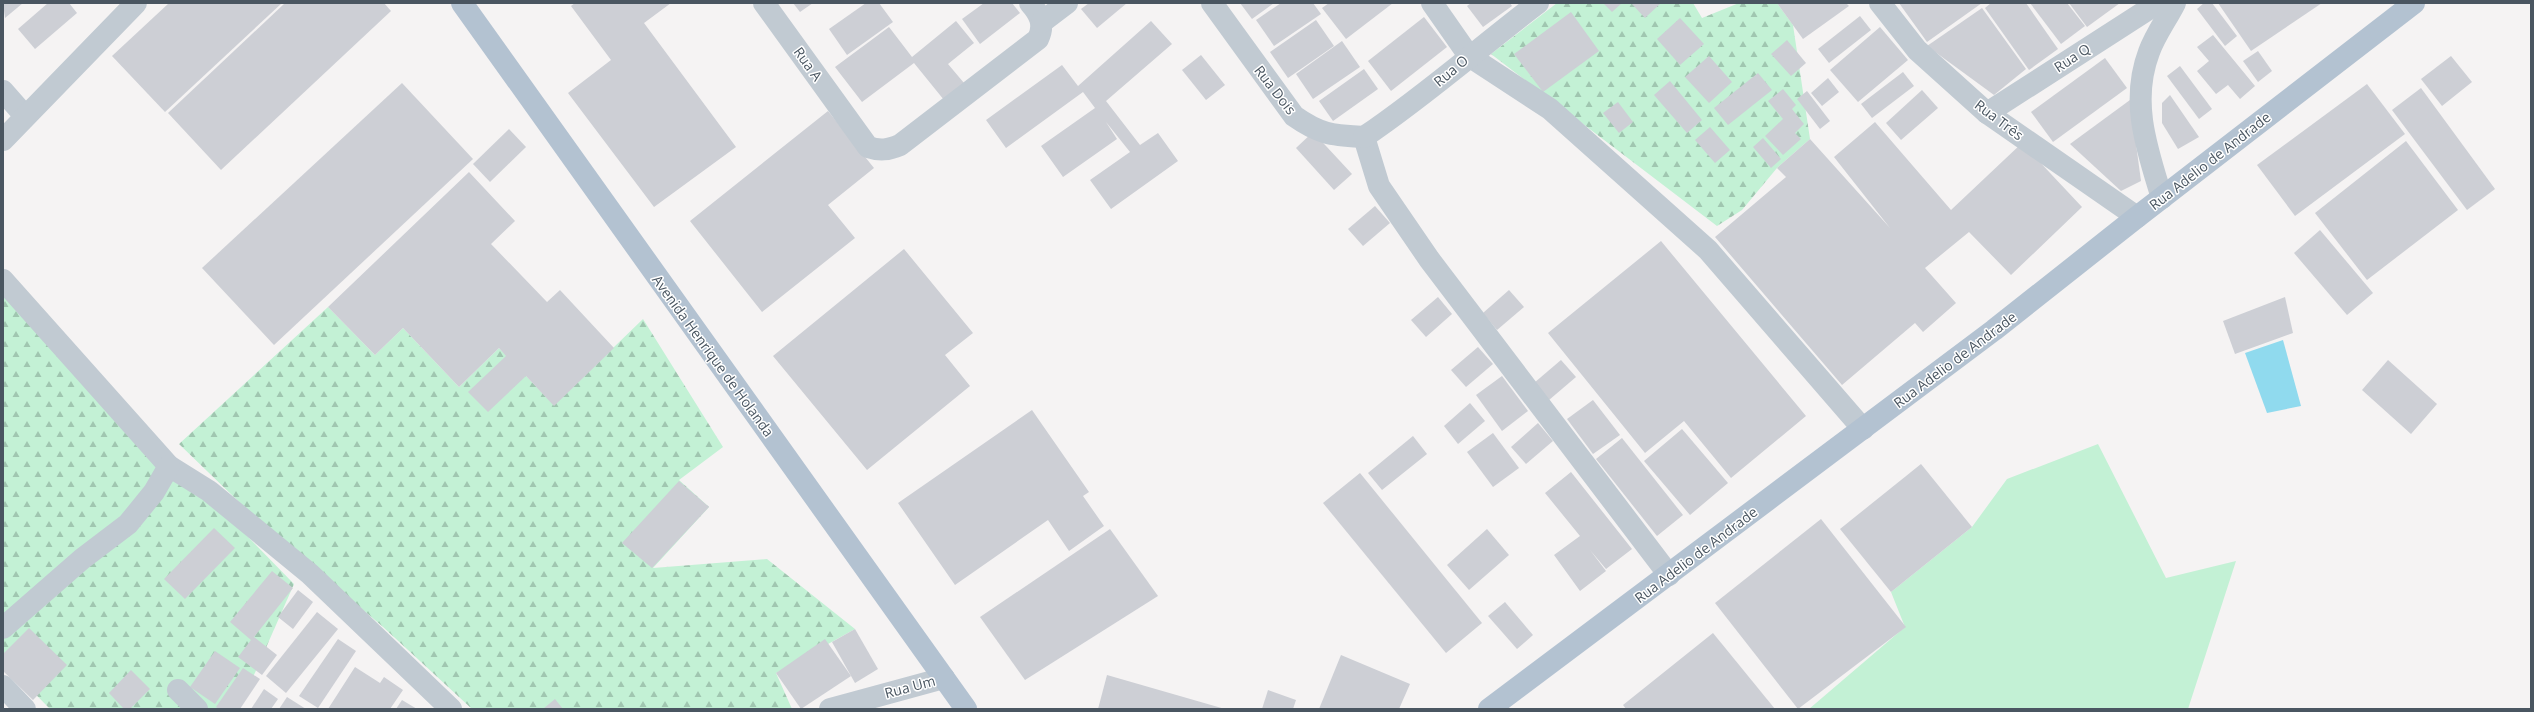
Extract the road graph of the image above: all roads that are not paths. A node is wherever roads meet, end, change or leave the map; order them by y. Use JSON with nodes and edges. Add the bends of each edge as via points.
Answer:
{"nodes":[{"id":1,"x":136,"y":3,"type":"edge"},
{"id":2,"x":462,"y":3,"type":"edge"},
{"id":3,"x":764,"y":3,"type":"edge"},
{"id":4,"x":1067,"y":3,"type":"edge"},
{"id":5,"x":1212,"y":3,"type":"edge"},
{"id":6,"x":1432,"y":3,"type":"edge"},
{"id":7,"x":1538,"y":3,"type":"edge"},
{"id":8,"x":1880,"y":3,"type":"edge"},
{"id":9,"x":2158,"y":3,"type":"edge"},
{"id":10,"x":2175,"y":3,"type":"edge"},
{"id":11,"x":2414,"y":3,"type":"edge"},
{"id":12,"x":1035,"y":10,"type":"edge"},
{"id":13,"x":1469,"y":56,"type":"junction"},
{"id":14,"x":3,"y":91,"type":"edge"},
{"id":15,"x":1987,"y":113,"type":"junction"},
{"id":16,"x":25,"y":116,"type":"junction"},
{"id":17,"x":1364,"y":137,"type":"junction"},
{"id":18,"x":3,"y":140,"type":"edge"},
{"id":19,"x":2162,"y":198,"type":"junction"},
{"id":20,"x":2136,"y":217,"type":"junction"},
{"id":21,"x":3,"y":280,"type":"edge"},
{"id":22,"x":1864,"y":429,"type":"junction"},
{"id":23,"x":169,"y":466,"type":"junction"},
{"id":24,"x":1669,"y":575,"type":"junction"},
{"id":25,"x":3,"y":628,"type":"edge"},
{"id":26,"x":944,"y":678,"type":"junction"},
{"id":27,"x":3,"y":686,"type":"edge"},
{"id":28,"x":178,"y":690,"type":"dead end"},
{"id":29,"x":25,"y":709,"type":"edge"},
{"id":30,"x":197,"y":709,"type":"edge"},
{"id":31,"x":451,"y":709,"type":"edge"},
{"id":32,"x":830,"y":709,"type":"edge"},
{"id":33,"x":966,"y":709,"type":"edge"},
{"id":34,"x":1489,"y":709,"type":"edge"}],
"edges":[{"from":1,"to":16,"type":"street"},
{"from":2,"to":26,"type":"main road","name":"Avenida Henrique de Holanda"},
{"from":3,"to":12,"type":"street","name":"Rua A","via":[[868,146],[887,150],[900,144],[1038,39],[1042,31]]},
{"from":4,"to":12,"type":"street"},
{"from":5,"to":17,"type":"street","name":"Rua Dois","via":[[1294,116],[1309,127],[1328,135]]},
{"from":6,"to":13,"type":"street"},
{"from":7,"to":13,"type":"street","name":"Rua O"},
{"from":8,"to":15,"type":"street","name":"Rua Três","via":[[1917,50]]},
{"from":9,"to":15,"type":"street","name":"Rua Q"},
{"from":10,"to":19,"type":"street","via":[[2149,51],[2141,86],[2142,131]]},
{"from":11,"to":19,"type":"main road","name":"Rua Adelio de Andrade"},
{"from":13,"to":17,"type":"street","name":"Rua O","via":[[1405,110]]},
{"from":13,"to":22,"type":"street","via":[[1550,109],[1708,250]]},
{"from":14,"to":16,"type":"street"},
{"from":15,"to":20,"type":"street","name":"Rua Três"},
{"from":16,"to":18,"type":"street"},
{"from":17,"to":24,"type":"street","via":[[1379,186],[1429,258]]},
{"from":19,"to":20,"type":"main road","name":"Rua Adelio de Andrade"},
{"from":20,"to":22,"type":"main road","name":"Rua Adelio de Andrade"},
{"from":21,"to":23,"type":"street"},
{"from":22,"to":24,"type":"main road","name":"Rua Adelio de Andrade"},
{"from":23,"to":25,"type":"street","via":[[154,492],[128,524],[82,559]]},
{"from":23,"to":31,"type":"street","via":[[209,491],[310,574]]},
{"from":24,"to":34,"type":"main road","name":"Rua Adelio de Andrade"},
{"from":26,"to":32,"type":"street","name":"Rua Um"},
{"from":26,"to":33,"type":"main road","name":"Avenida Henrique de Holanda"},
{"from":27,"to":29,"type":"street"},
{"from":28,"to":30,"type":"street"}]}
